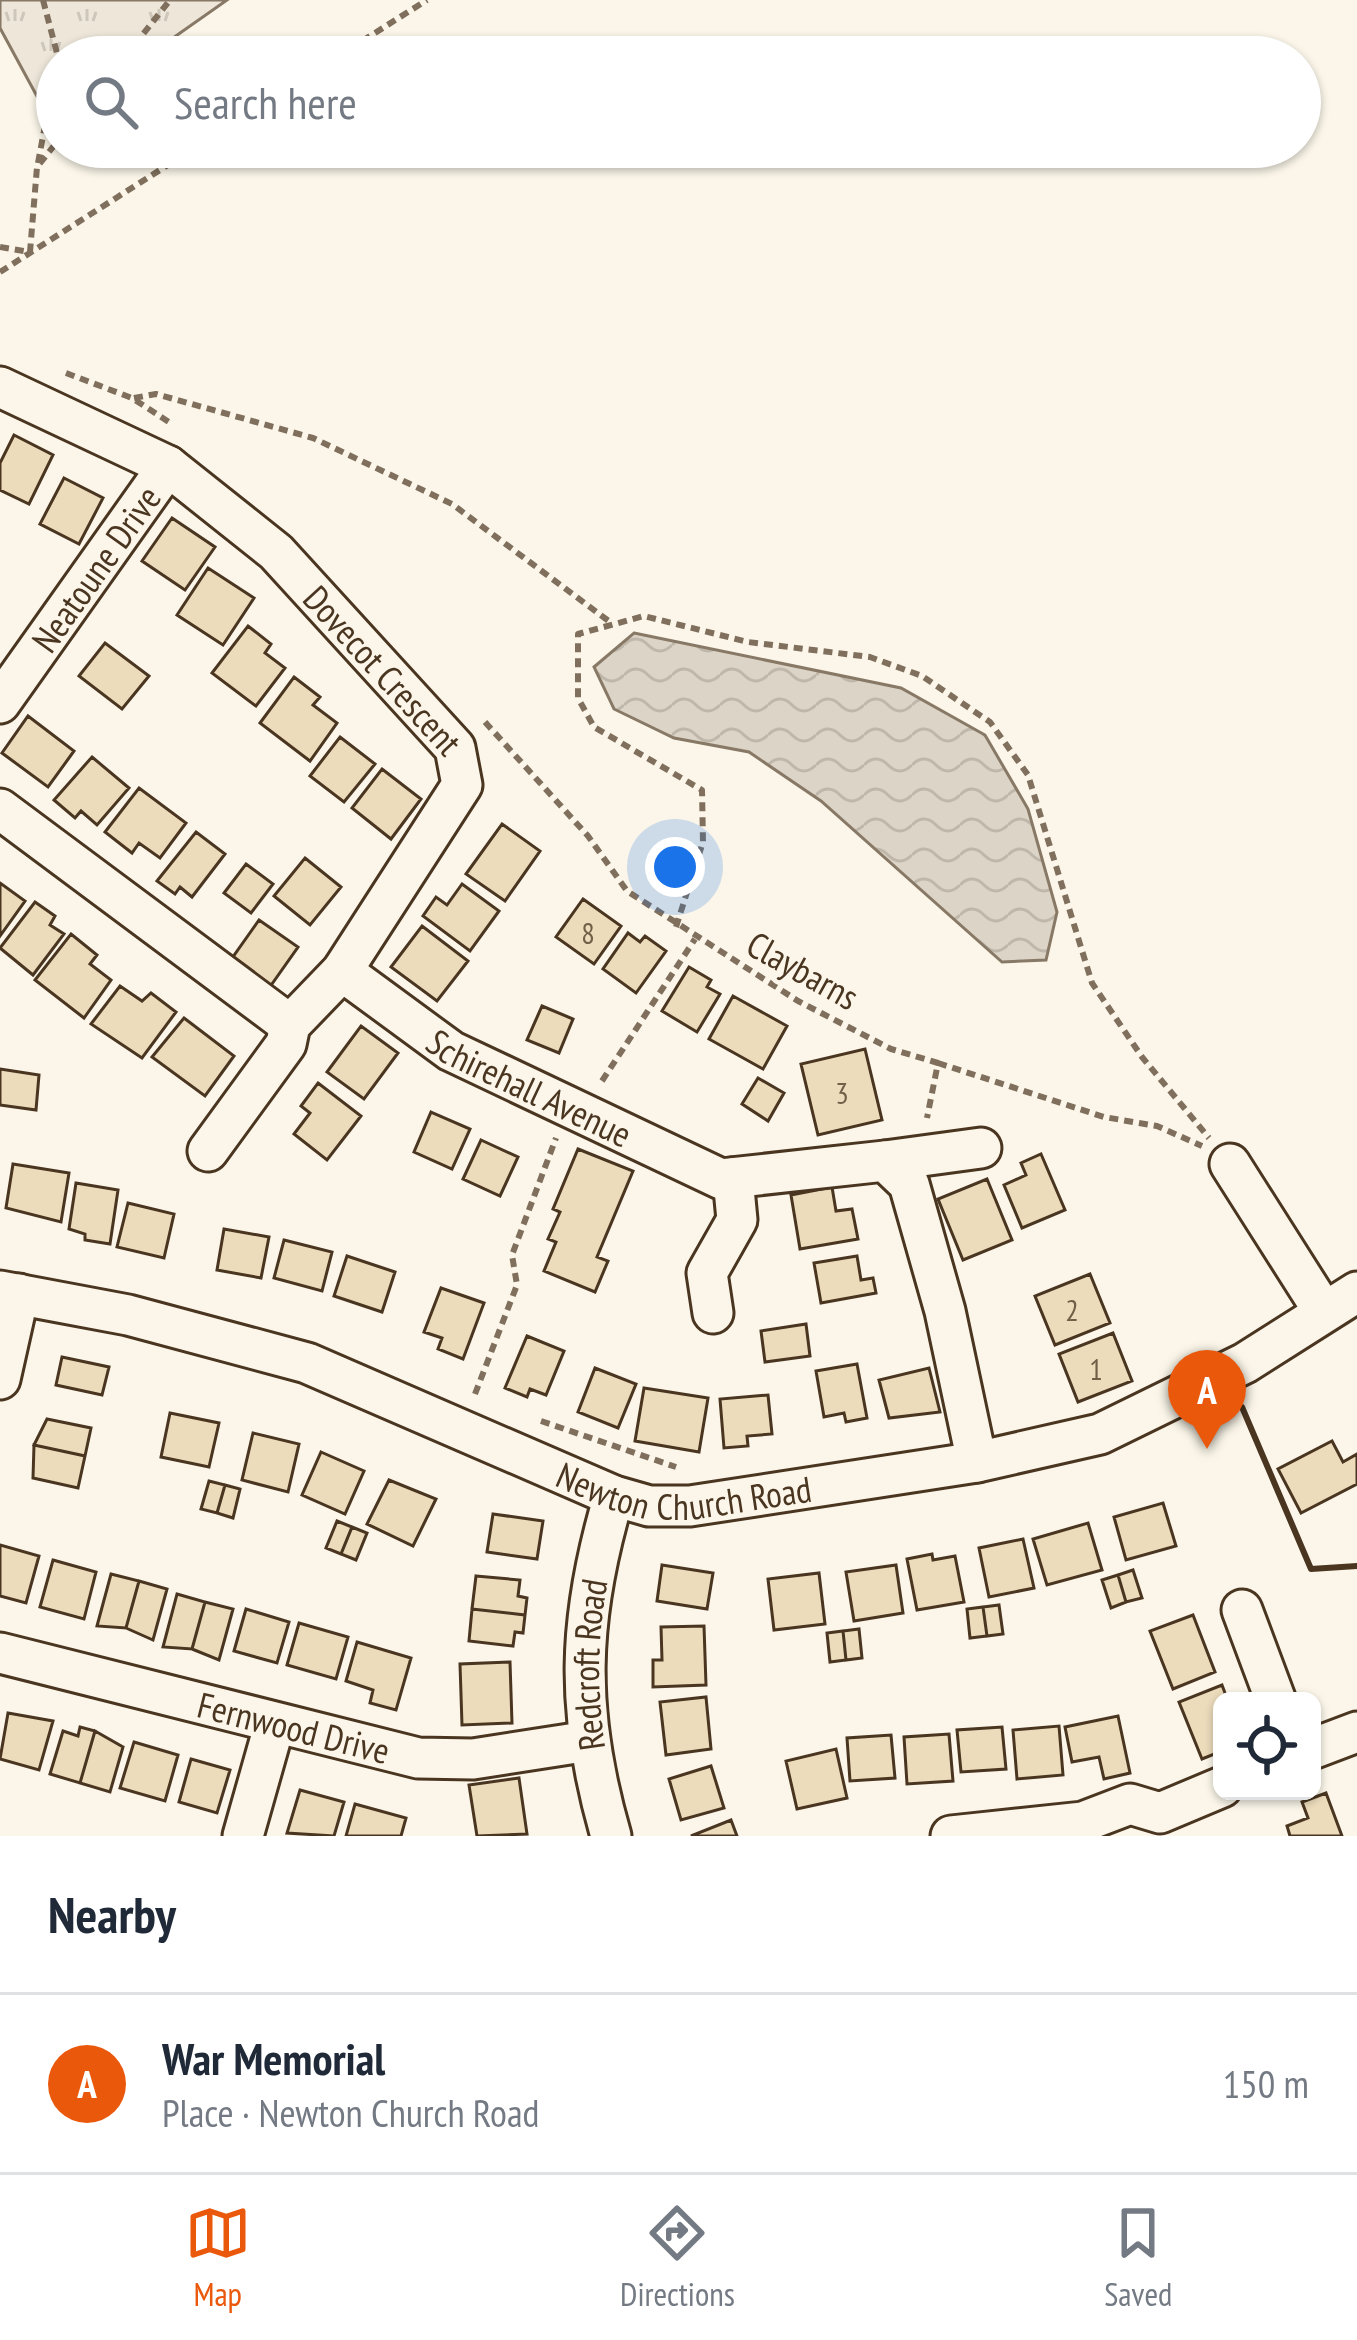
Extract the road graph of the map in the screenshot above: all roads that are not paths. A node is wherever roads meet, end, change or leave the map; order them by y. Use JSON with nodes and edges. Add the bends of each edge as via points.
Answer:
{"nodes":[{"id":1,"x":0,"y":387,"type":"edge"},
{"id":2,"x":168,"y":466,"type":"junction"},
{"id":3,"x":0,"y":703,"type":"edge"},
{"id":4,"x":0,"y":809,"type":"edge"},
{"id":5,"x":342,"y":971,"type":"junction"},
{"id":6,"x":290,"y":1025,"type":"junction"},
{"id":7,"x":981,"y":1148,"type":"dead end"},
{"id":8,"x":208,"y":1151,"type":"dead end"},
{"id":9,"x":902,"y":1159,"type":"junction"},
{"id":10,"x":1230,"y":1164,"type":"road end"},
{"id":11,"x":734,"y":1178,"type":"junction"},
{"id":12,"x":10,"y":1292,"type":"edge"},
{"id":13,"x":1340,"y":1302,"type":"edge"},
{"id":14,"x":713,"y":1313,"type":"dead end"},
{"id":15,"x":0,"y":1379,"type":"edge"},
{"id":16,"x":977,"y":1462,"type":"junction"},
{"id":17,"x":614,"y":1496,"type":"junction"},
{"id":18,"x":1242,"y":1610,"type":"dead end"},
{"id":19,"x":0,"y":1653,"type":"edge"},
{"id":20,"x":1273,"y":1692,"type":"edge"},
{"id":21,"x":275,"y":1723,"type":"junction"},
{"id":22,"x":1357,"y":1732,"type":"edge"},
{"id":23,"x":589,"y":1741,"type":"junction"},
{"id":24,"x":1321,"y":1746,"type":"edge"},
{"id":25,"x":1213,"y":1791,"type":"edge"},
{"id":26,"x":243,"y":1836,"type":"edge"},
{"id":27,"x":611,"y":1836,"type":"edge"},
{"id":28,"x":951,"y":1836,"type":"edge"}],
"edges":[{"from":1,"to":2,"type":"street","name":"Neatoune Drive"},
{"from":2,"to":3,"type":"street","name":"Neatoune Drive"},
{"from":2,"to":5,"type":"street","name":"Dovecot Crescent","via":[[276,552],[455,748],[461,785]]},
{"from":4,"to":6,"type":"street"},
{"from":5,"to":6,"type":"street","name":"Dovecot Crescent"},
{"from":5,"to":11,"type":"street","name":"Schirehall Avenue","via":[[451,1052],[721,1179]]},
{"from":6,"to":8,"type":"street","name":"Dovecot Crescent","via":[[286,1045]]},
{"from":7,"to":9,"type":"street","name":"Schirehall Avenue"},
{"from":9,"to":11,"type":"street","name":"Schirehall Avenue"},
{"from":9,"to":16,"type":"street"},
{"from":10,"to":13,"type":"street"},
{"from":11,"to":14,"type":"street","via":[[737,1220],[706,1273]]},
{"from":12,"to":15,"type":"street"},
{"from":12,"to":17,"type":"street","name":"Newton Church Road","via":[[307,1363]]},
{"from":13,"to":16,"type":"street","name":"Newton Church Road","via":[[1174,1402],[1100,1434]]},
{"from":16,"to":17,"type":"street","name":"Newton Church Road","via":[[690,1506]]},
{"from":17,"to":23,"type":"street","name":"Redcroft Road","via":[[585,1618]]},
{"from":18,"to":20,"type":"street"},
{"from":19,"to":21,"type":"street","name":"Fernwood Drive"},
{"from":21,"to":23,"type":"street","name":"Fernwood Drive","via":[[447,1760]]},
{"from":21,"to":26,"type":"street"},
{"from":22,"to":24,"type":"street"},
{"from":23,"to":27,"type":"street","name":"Redcroft Road"},
{"from":25,"to":28,"type":"street","via":[[1160,1814],[1130,1804],[1066,1825]]}]}
